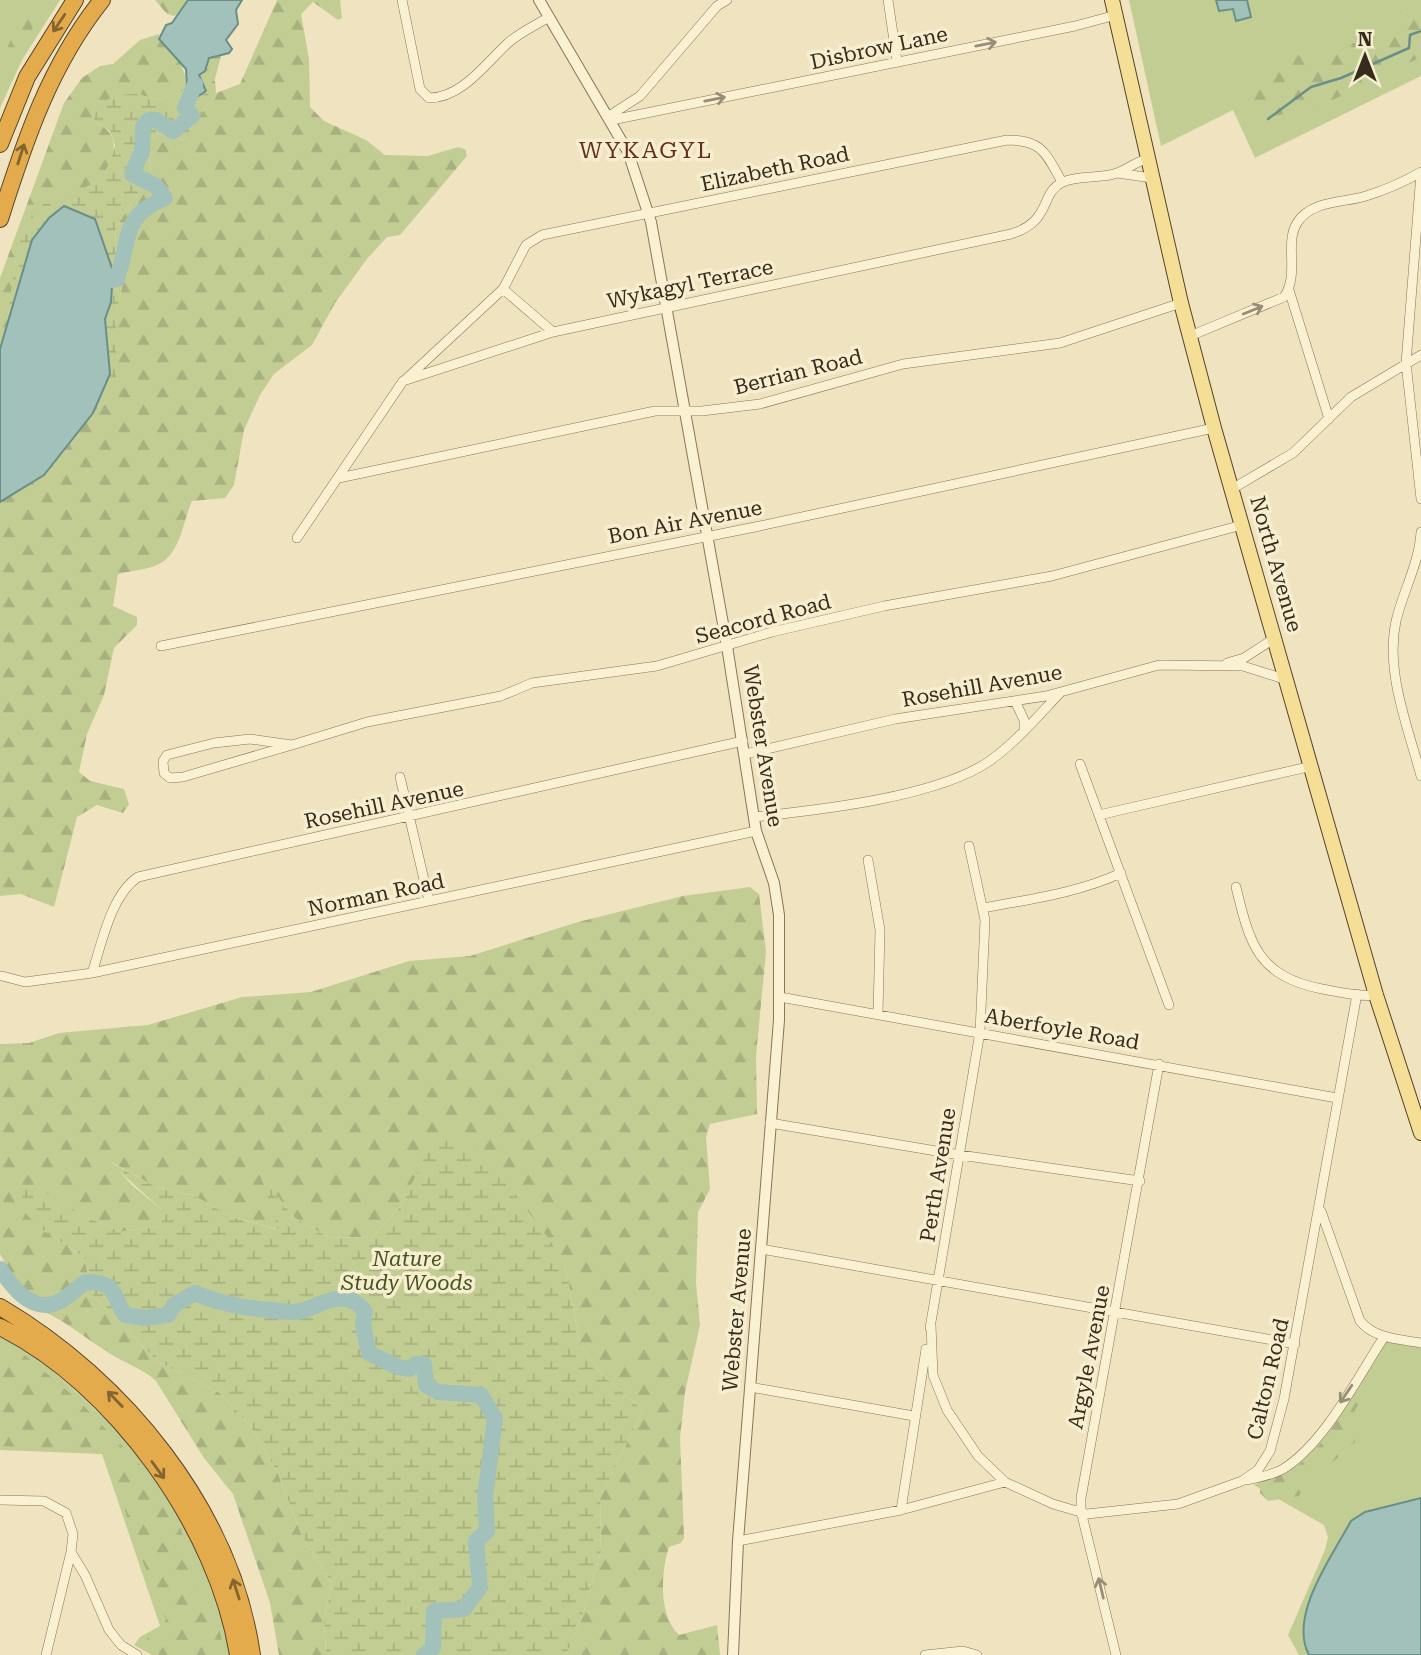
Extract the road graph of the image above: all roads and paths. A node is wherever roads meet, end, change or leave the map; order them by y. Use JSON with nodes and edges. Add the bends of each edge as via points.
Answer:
{"nodes":[{"id":1,"x":75,"y":0,"type":"edge"},
{"id":2,"x":102,"y":0,"type":"edge"},
{"id":3,"x":402,"y":0,"type":"edge"},
{"id":4,"x":539,"y":0,"type":"edge"},
{"id":5,"x":727,"y":0,"type":"edge"},
{"id":6,"x":888,"y":0,"type":"edge"},
{"id":7,"x":1114,"y":7,"type":"edge"},
{"id":8,"x":549,"y":17,"type":"junction"},
{"id":9,"x":897,"y":61,"type":"junction"},
{"id":10,"x":640,"y":96,"type":"junction"},
{"id":11,"x":648,"y":111,"type":"junction"},
{"id":12,"x":610,"y":118,"type":"junction"},
{"id":13,"x":0,"y":144,"type":"edge"},
{"id":14,"x":1147,"y":159,"type":"junction"},
{"id":15,"x":1421,"y":172,"type":"edge"},
{"id":16,"x":1117,"y":173,"type":"junction"},
{"id":17,"x":1152,"y":178,"type":"junction"},
{"id":18,"x":1062,"y":182,"type":"junction"},
{"id":19,"x":648,"y":214,"type":"junction"},
{"id":20,"x":0,"y":219,"type":"edge"},
{"id":21,"x":503,"y":289,"type":"junction"},
{"id":22,"x":1289,"y":290,"type":"junction"},
{"id":23,"x":1181,"y":303,"type":"junction"},
{"id":24,"x":665,"y":308,"type":"junction"},
{"id":25,"x":552,"y":332,"type":"junction"},
{"id":26,"x":1190,"y":336,"type":"junction"},
{"id":27,"x":1421,"y":355,"type":"edge"},
{"id":28,"x":1406,"y":363,"type":"junction"},
{"id":29,"x":403,"y":382,"type":"junction"},
{"id":30,"x":683,"y":411,"type":"junction"},
{"id":31,"x":1329,"y":419,"type":"junction"},
{"id":32,"x":1214,"y":428,"type":"junction"},
{"id":33,"x":339,"y":478,"type":"junction"},
{"id":34,"x":1232,"y":489,"type":"junction"},
{"id":35,"x":1421,"y":499,"type":"edge"},
{"id":36,"x":1242,"y":525,"type":"junction"},
{"id":37,"x":1421,"y":532,"type":"edge"},
{"id":38,"x":707,"y":536,"type":"junction"},
{"id":39,"x":298,"y":538,"type":"dead end"},
{"id":40,"x":1275,"y":638,"type":"junction"},
{"id":41,"x":162,"y":646,"type":"dead end"},
{"id":42,"x":727,"y":646,"type":"junction"},
{"id":43,"x":1225,"y":664,"type":"junction"},
{"id":44,"x":1287,"y":680,"type":"junction"},
{"id":45,"x":1061,"y":691,"type":"junction"},
{"id":46,"x":1015,"y":701,"type":"junction"},
{"id":47,"x":1024,"y":730,"type":"junction"},
{"id":48,"x":743,"y":741,"type":"junction"},
{"id":49,"x":292,"y":745,"type":"junction"},
{"id":50,"x":745,"y":754,"type":"junction"},
{"id":51,"x":1080,"y":764,"type":"dead end"},
{"id":52,"x":1312,"y":766,"type":"junction"},
{"id":53,"x":1421,"y":776,"type":"edge"},
{"id":54,"x":400,"y":777,"type":"dead end"},
{"id":55,"x":1099,"y":815,"type":"junction"},
{"id":56,"x":409,"y":816,"type":"junction"},
{"id":57,"x":754,"y":817,"type":"junction"},
{"id":58,"x":756,"y":831,"type":"junction"},
{"id":59,"x":969,"y":846,"type":"dead end"},
{"id":60,"x":868,"y":860,"type":"dead end"},
{"id":61,"x":1121,"y":873,"type":"junction"},
{"id":62,"x":1236,"y":887,"type":"dead end"},
{"id":63,"x":429,"y":901,"type":"junction"},
{"id":64,"x":983,"y":908,"type":"junction"},
{"id":65,"x":92,"y":973,"type":"junction"},
{"id":66,"x":2,"y":976,"type":"edge"},
{"id":67,"x":1357,"y":994,"type":"junction"},
{"id":68,"x":1376,"y":995,"type":"junction"},
{"id":69,"x":780,"y":997,"type":"junction"},
{"id":70,"x":1169,"y":1005,"type":"dead end"},
{"id":71,"x":878,"y":1014,"type":"junction"},
{"id":72,"x":980,"y":1032,"type":"junction"},
{"id":73,"x":1159,"y":1064,"type":"junction"},
{"id":74,"x":1337,"y":1098,"type":"junction"},
{"id":75,"x":1419,"y":1117,"type":"edge"},
{"id":76,"x":770,"y":1123,"type":"junction"},
{"id":77,"x":960,"y":1156,"type":"junction"},
{"id":78,"x":1140,"y":1181,"type":"junction"},
{"id":79,"x":1320,"y":1209,"type":"junction"},
{"id":80,"x":761,"y":1249,"type":"junction"},
{"id":81,"x":939,"y":1281,"type":"junction"},
{"id":82,"x":0,"y":1307,"type":"edge"},
{"id":83,"x":1116,"y":1312,"type":"junction"},
{"id":84,"x":931,"y":1325,"type":"junction"},
{"id":85,"x":0,"y":1327,"type":"edge"},
{"id":86,"x":1384,"y":1337,"type":"junction"},
{"id":87,"x":1421,"y":1343,"type":"edge"},
{"id":88,"x":1295,"y":1344,"type":"junction"},
{"id":89,"x":750,"y":1387,"type":"junction"},
{"id":90,"x":914,"y":1416,"type":"junction"},
{"id":91,"x":1242,"y":1481,"type":"junction"},
{"id":92,"x":1005,"y":1482,"type":"junction"},
{"id":93,"x":0,"y":1500,"type":"edge"},
{"id":94,"x":901,"y":1510,"type":"junction"},
{"id":95,"x":1081,"y":1511,"type":"junction"},
{"id":96,"x":738,"y":1541,"type":"junction"},
{"id":97,"x":71,"y":1552,"type":"junction"},
{"id":98,"x":949,"y":1651,"type":"junction"},
{"id":99,"x":46,"y":1655,"type":"edge"},
{"id":100,"x":137,"y":1655,"type":"edge"},
{"id":101,"x":238,"y":1655,"type":"edge"},
{"id":102,"x":252,"y":1655,"type":"edge"},
{"id":103,"x":733,"y":1655,"type":"edge"},
{"id":104,"x":925,"y":1655,"type":"edge"},
{"id":105,"x":938,"y":1655,"type":"edge"},
{"id":106,"x":978,"y":1655,"type":"edge"},
{"id":107,"x":1116,"y":1655,"type":"edge"}],
"edges":[{"from":1,"to":13,"type":"highway","one_way":true,"via":[[27,77]]},
{"from":20,"to":2,"type":"highway","one_way":true,"via":[[49,83]]},
{"from":3,"to":8,"type":"street","via":[[420,89],[429,98],[445,96],[461,86],[509,41]]},
{"from":4,"to":8,"type":"street","name":"Webster Avenue"},
{"from":5,"to":10,"type":"street"},
{"from":6,"to":9,"type":"street"},
{"from":9,"to":7,"type":"street","name":"Disbrow Lane","one_way":true,"via":[[1075,26]]},
{"from":7,"to":14,"type":"main road","name":"North Avenue"},
{"from":8,"to":12,"type":"street","name":"Webster Avenue"},
{"from":11,"to":9,"type":"street","name":"Disbrow Lane","one_way":true},
{"from":10,"to":11,"type":"street"},
{"from":10,"to":12,"type":"street"},
{"from":11,"to":12,"type":"street","name":"Disbrow Lane"},
{"from":12,"to":19,"type":"street","name":"Webster Avenue","via":[[639,178]]},
{"from":14,"to":16,"type":"street"},
{"from":14,"to":17,"type":"main road","name":"North Avenue"},
{"from":15,"to":22,"type":"street","via":[[1376,192],[1308,211],[1296,224]]},
{"from":15,"to":28,"type":"street"},
{"from":16,"to":17,"type":"street"},
{"from":16,"to":18,"type":"street"},
{"from":17,"to":23,"type":"main road","name":"North Avenue"},
{"from":18,"to":19,"type":"street","name":"Elizabeth Road","via":[[1040,147],[1007,140]]},
{"from":18,"to":24,"type":"street","name":"Wykagyl Terrace","via":[[1039,219],[1019,232]]},
{"from":19,"to":21,"type":"street","name":"Elizabeth Road","via":[[532,239]]},
{"from":19,"to":24,"type":"street","name":"Webster Avenue"},
{"from":21,"to":25,"type":"street"},
{"from":21,"to":29,"type":"street","name":"Elizabeth Road"},
{"from":26,"to":22,"type":"street","one_way":true,"via":[[1280,300]]},
{"from":22,"to":31,"type":"street"},
{"from":23,"to":26,"type":"main road","name":"North Avenue"},
{"from":23,"to":30,"type":"street","name":"Berrian Road","via":[[1060,343],[904,364],[760,404]]},
{"from":24,"to":25,"type":"street","name":"Wykagyl Terrace"},
{"from":24,"to":30,"type":"street","name":"Webster Avenue"},
{"from":25,"to":29,"type":"street","name":"Wykagyl Terrace"},
{"from":26,"to":32,"type":"main road","name":"North Avenue"},
{"from":27,"to":28,"type":"street"},
{"from":28,"to":31,"type":"street","via":[[1370,383]]},
{"from":28,"to":35,"type":"street"},
{"from":29,"to":33,"type":"street"},
{"from":30,"to":33,"type":"street","name":"Berrian Road","via":[[655,411]]},
{"from":30,"to":38,"type":"street","name":"Webster Avenue"},
{"from":31,"to":34,"type":"street","via":[[1293,453]]},
{"from":32,"to":34,"type":"main road","name":"North Avenue"},
{"from":32,"to":38,"type":"street","name":"Bon Air Avenue"},
{"from":33,"to":39,"type":"street"},
{"from":34,"to":36,"type":"main road","name":"North Avenue"},
{"from":36,"to":40,"type":"main road","name":"North Avenue"},
{"from":36,"to":42,"type":"street","name":"Seacord Road","via":[[1052,576],[884,606]]},
{"from":37,"to":53,"type":"street","via":[[1393,651]]},
{"from":38,"to":41,"type":"street","name":"Bon Air Avenue"},
{"from":38,"to":42,"type":"street","name":"Webster Avenue"},
{"from":40,"to":43,"type":"street","name":"Rosehill Avenue"},
{"from":40,"to":44,"type":"main road","name":"North Avenue"},
{"from":42,"to":48,"type":"street","name":"Webster Avenue"},
{"from":42,"to":49,"type":"street","name":"Seacord Road","via":[[657,666],[532,683],[501,695],[367,722]]},
{"from":43,"to":44,"type":"street","name":"Rosehill Avenue"},
{"from":43,"to":45,"type":"street","name":"Rosehill Avenue","via":[[1159,665]]},
{"from":44,"to":52,"type":"main road","name":"North Avenue"},
{"from":45,"to":46,"type":"street","name":"Rosehill Avenue"},
{"from":45,"to":47,"type":"street"},
{"from":46,"to":47,"type":"street"},
{"from":46,"to":50,"type":"street","name":"Rosehill Avenue","via":[[895,719]]},
{"from":47,"to":57,"type":"street","via":[[990,761],[956,779],[899,795]]},
{"from":48,"to":50,"type":"street","name":"Webster Avenue"},
{"from":48,"to":56,"type":"street","name":"Rosehill Avenue"},
{"from":49,"to":49,"type":"street","name":"Seacord Road","via":[[250,739],[200,745],[167,755],[164,773],[170,778],[183,777]]},
{"from":50,"to":57,"type":"street","name":"Webster Avenue"},
{"from":51,"to":55,"type":"street"},
{"from":52,"to":55,"type":"street"},
{"from":52,"to":68,"type":"main road","name":"North Avenue"},
{"from":54,"to":56,"type":"street"},
{"from":55,"to":61,"type":"street"},
{"from":56,"to":63,"type":"street"},
{"from":56,"to":65,"type":"street","name":"Rosehill Avenue","via":[[138,877],[121,895]]},
{"from":57,"to":58,"type":"street","name":"Webster Avenue"},
{"from":58,"to":63,"type":"street","name":"Norman Road"},
{"from":58,"to":69,"type":"street","name":"Webster Avenue","via":[[776,894]]},
{"from":59,"to":64,"type":"street","name":"Perth Avenue"},
{"from":60,"to":71,"type":"street","via":[[880,930]]},
{"from":61,"to":64,"type":"street","via":[[1058,894]]},
{"from":61,"to":70,"type":"street"},
{"from":62,"to":67,"type":"street","via":[[1248,936],[1269,967],[1303,985]]},
{"from":63,"to":65,"type":"street","name":"Norman Road"},
{"from":64,"to":72,"type":"street","name":"Perth Avenue"},
{"from":65,"to":66,"type":"street","name":"Norman Road","via":[[25,982]]},
{"from":67,"to":68,"type":"street"},
{"from":67,"to":74,"type":"street","name":"Calton Road"},
{"from":68,"to":75,"type":"main road","name":"North Avenue"},
{"from":69,"to":71,"type":"street","name":"Aberfoyle Road"},
{"from":69,"to":76,"type":"street","name":"Webster Avenue"},
{"from":71,"to":72,"type":"street","name":"Aberfoyle Road"},
{"from":72,"to":73,"type":"street","name":"Aberfoyle Road"},
{"from":72,"to":77,"type":"street","name":"Perth Avenue"},
{"from":73,"to":74,"type":"street","name":"Aberfoyle Road"},
{"from":73,"to":78,"type":"street","name":"Argyle Avenue"},
{"from":74,"to":79,"type":"street","name":"Calton Road"},
{"from":76,"to":77,"type":"street"},
{"from":76,"to":80,"type":"street","name":"Webster Avenue"},
{"from":77,"to":78,"type":"street"},
{"from":77,"to":81,"type":"street","name":"Perth Avenue"},
{"from":78,"to":83,"type":"street","name":"Argyle Avenue"},
{"from":79,"to":86,"type":"street","via":[[1360,1321],[1368,1331]]},
{"from":79,"to":88,"type":"street","name":"Calton Road"},
{"from":80,"to":81,"type":"street"},
{"from":80,"to":89,"type":"street","name":"Webster Avenue"},
{"from":81,"to":83,"type":"street"},
{"from":81,"to":84,"type":"street","name":"Perth Avenue"},
{"from":102,"to":82,"type":"highway","one_way":true,"via":[[226,1562],[174,1468],[92,1377]]},
{"from":83,"to":88,"type":"street"},
{"from":83,"to":95,"type":"street","name":"Argyle Avenue"},
{"from":84,"to":90,"type":"street","name":"Perth Avenue"},
{"from":84,"to":92,"type":"street","name":"Calton Road","via":[[933,1376],[947,1410],[966,1440]]},
{"from":85,"to":101,"type":"highway","one_way":true,"via":[[68,1373],[114,1417],[162,1475],[209,1556],[229,1611]]},
{"from":86,"to":87,"type":"street"},
{"from":86,"to":91,"type":"street","one_way":true,"via":[[1303,1453],[1276,1472]]},
{"from":88,"to":91,"type":"street","name":"Calton Road","via":[[1275,1438],[1258,1470]]},
{"from":89,"to":90,"type":"street"},
{"from":89,"to":96,"type":"street","name":"Webster Avenue"},
{"from":90,"to":94,"type":"street","name":"Perth Avenue"},
{"from":91,"to":95,"type":"street","name":"Calton Road","via":[[1178,1504],[1104,1514]]},
{"from":92,"to":94,"type":"street"},
{"from":92,"to":95,"type":"street","name":"Calton Road"},
{"from":93,"to":97,"type":"street","via":[[44,1501],[61,1508],[70,1520]]},
{"from":94,"to":96,"type":"street"},
{"from":107,"to":95,"type":"street","name":"Argyle Avenue","one_way":true},
{"from":96,"to":103,"type":"street","name":"Webster Avenue"},
{"from":97,"to":99,"type":"street"},
{"from":97,"to":100,"type":"street","via":[[109,1629],[121,1645]]},
{"from":98,"to":104,"type":"street"},
{"from":98,"to":105,"type":"street"},
{"from":98,"to":106,"type":"street"}]}
